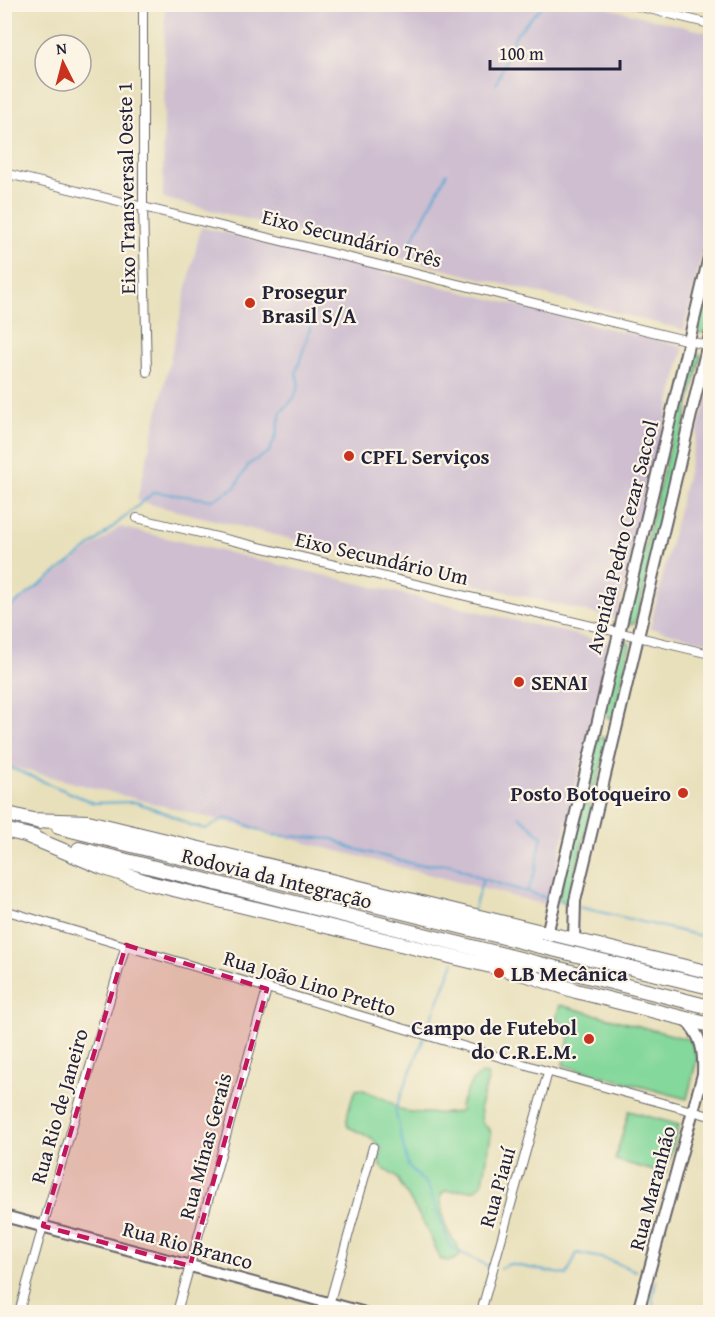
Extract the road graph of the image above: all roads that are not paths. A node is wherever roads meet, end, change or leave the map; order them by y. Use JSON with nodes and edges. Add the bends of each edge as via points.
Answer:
{"nodes":[{"id":1,"x":143,"y":4,"type":"edge"},
{"id":2,"x":629,"y":4,"type":"edge"},
{"id":3,"x":711,"y":24,"type":"edge"},
{"id":4,"x":4,"y":173,"type":"edge"},
{"id":5,"x":143,"y":206,"type":"junction"},
{"id":6,"x":711,"y":254,"type":"edge"},
{"id":7,"x":690,"y":340,"type":"junction"},
{"id":8,"x":710,"y":342,"type":"edge"},
{"id":9,"x":147,"y":372,"type":"dead end"},
{"id":10,"x":137,"y":518,"type":"dead end"},
{"id":11,"x":619,"y":632,"type":"junction"},
{"id":12,"x":638,"y":637,"type":"junction"},
{"id":13,"x":711,"y":654,"type":"edge"},
{"id":14,"x":4,"y":813,"type":"edge"},
{"id":15,"x":4,"y":830,"type":"edge"},
{"id":16,"x":28,"y":836,"type":"junction"},
{"id":17,"x":4,"y":910,"type":"edge"},
{"id":18,"x":544,"y":940,"type":"junction"},
{"id":19,"x":574,"y":940,"type":"junction"},
{"id":20,"x":126,"y":945,"type":"junction"},
{"id":21,"x":711,"y":974,"type":"edge"},
{"id":22,"x":544,"y":980,"type":"junction"},
{"id":23,"x":711,"y":987,"type":"edge"},
{"id":24,"x":267,"y":989,"type":"junction"},
{"id":25,"x":711,"y":1006,"type":"edge"},
{"id":26,"x":685,"y":1019,"type":"junction"},
{"id":27,"x":711,"y":1025,"type":"edge"},
{"id":28,"x":711,"y":1059,"type":"edge"},
{"id":29,"x":549,"y":1072,"type":"junction"},
{"id":30,"x":703,"y":1074,"type":"junction"},
{"id":31,"x":693,"y":1111,"type":"junction"},
{"id":32,"x":711,"y":1116,"type":"edge"},
{"id":33,"x":373,"y":1147,"type":"dead end"},
{"id":34,"x":4,"y":1216,"type":"edge"},
{"id":35,"x":43,"y":1226,"type":"junction"},
{"id":36,"x":190,"y":1266,"type":"junction"},
{"id":37,"x":328,"y":1308,"type":"edge"},
{"id":38,"x":20,"y":1312,"type":"edge"},
{"id":39,"x":177,"y":1312,"type":"edge"},
{"id":40,"x":362,"y":1312,"type":"edge"},
{"id":41,"x":481,"y":1312,"type":"edge"},
{"id":42,"x":638,"y":1312,"type":"edge"}],
"edges":[{"from":1,"to":5,"type":"street","name":"Eixo Transversal Oeste 1"},
{"from":2,"to":3,"type":"street"},
{"from":4,"to":5,"type":"street","name":"Eixo Secundário Três"},
{"from":5,"to":7,"type":"street","name":"Eixo Secundário Três"},
{"from":5,"to":9,"type":"street","name":"Eixo Transversal Oeste 1"},
{"from":6,"to":7,"type":"street","name":"Avenida Pedro Cezar Saccol"},
{"from":7,"to":8,"type":"street","name":"Eixo Secundário Três"},
{"from":7,"to":11,"type":"street","name":"Avenida Pedro Cezar Saccol"},
{"from":8,"to":12,"type":"street","name":"Avenida Pedro Cezar Saccol"},
{"from":10,"to":11,"type":"street","name":"Eixo Secundário Um"},
{"from":11,"to":12,"type":"street","name":"Eixo Secundário Um"},
{"from":11,"to":18,"type":"street","name":"Avenida Pedro Cezar Saccol"},
{"from":12,"to":13,"type":"street","name":"Eixo Secundário Um"},
{"from":12,"to":19,"type":"street","name":"Avenida Pedro Cezar Saccol","via":[[575,901]]},
{"from":14,"to":18,"type":"highway","name":"Rodovia da Integração"},
{"from":15,"to":16,"type":"highway","name":"Rodovia da Integração"},
{"from":16,"to":22,"type":"highway","via":[[149,883]]},
{"from":16,"to":25,"type":"highway","name":"Rodovia da Integração","bridge":true},
{"from":17,"to":20,"type":"street","name":"Rua João Lino Pretto"},
{"from":18,"to":19,"type":"highway"},
{"from":18,"to":22,"type":"highway"},
{"from":18,"to":23,"type":"highway","bridge":true},
{"from":19,"to":21,"type":"highway"},
{"from":20,"to":24,"type":"street","name":"Rua João Lino Pretto"},
{"from":20,"to":35,"type":"street","name":"Rua Rio de Janeiro"},
{"from":22,"to":26,"type":"highway"},
{"from":24,"to":29,"type":"street","name":"Rua João Lino Pretto"},
{"from":24,"to":36,"type":"street","name":"Rua Minas Gerais"},
{"from":26,"to":27,"type":"highway"},
{"from":26,"to":30,"type":"street","name":"Rua Maranhão","via":[[696,1030],[701,1045]]},
{"from":28,"to":30,"type":"street","name":"Rua Maranhão"},
{"from":29,"to":31,"type":"street","name":"Rua João Lino Pretto"},
{"from":29,"to":41,"type":"street","name":"Rua Piauí"},
{"from":30,"to":31,"type":"street","name":"Rua Maranhão"},
{"from":31,"to":32,"type":"street","name":"Rua João Lino Pretto"},
{"from":31,"to":42,"type":"street","name":"Rua Maranhão"},
{"from":33,"to":37,"type":"street"},
{"from":34,"to":35,"type":"street","name":"Rua Rio Branco"},
{"from":35,"to":36,"type":"street","name":"Rua Rio Branco"},
{"from":35,"to":38,"type":"street","name":"Rua Rio de Janeiro"},
{"from":36,"to":37,"type":"street","name":"Rua Rio Branco"},
{"from":36,"to":39,"type":"street","name":"Rua Minas Gerais"},
{"from":37,"to":40,"type":"street","name":"Rua Rio Branco"}]}
